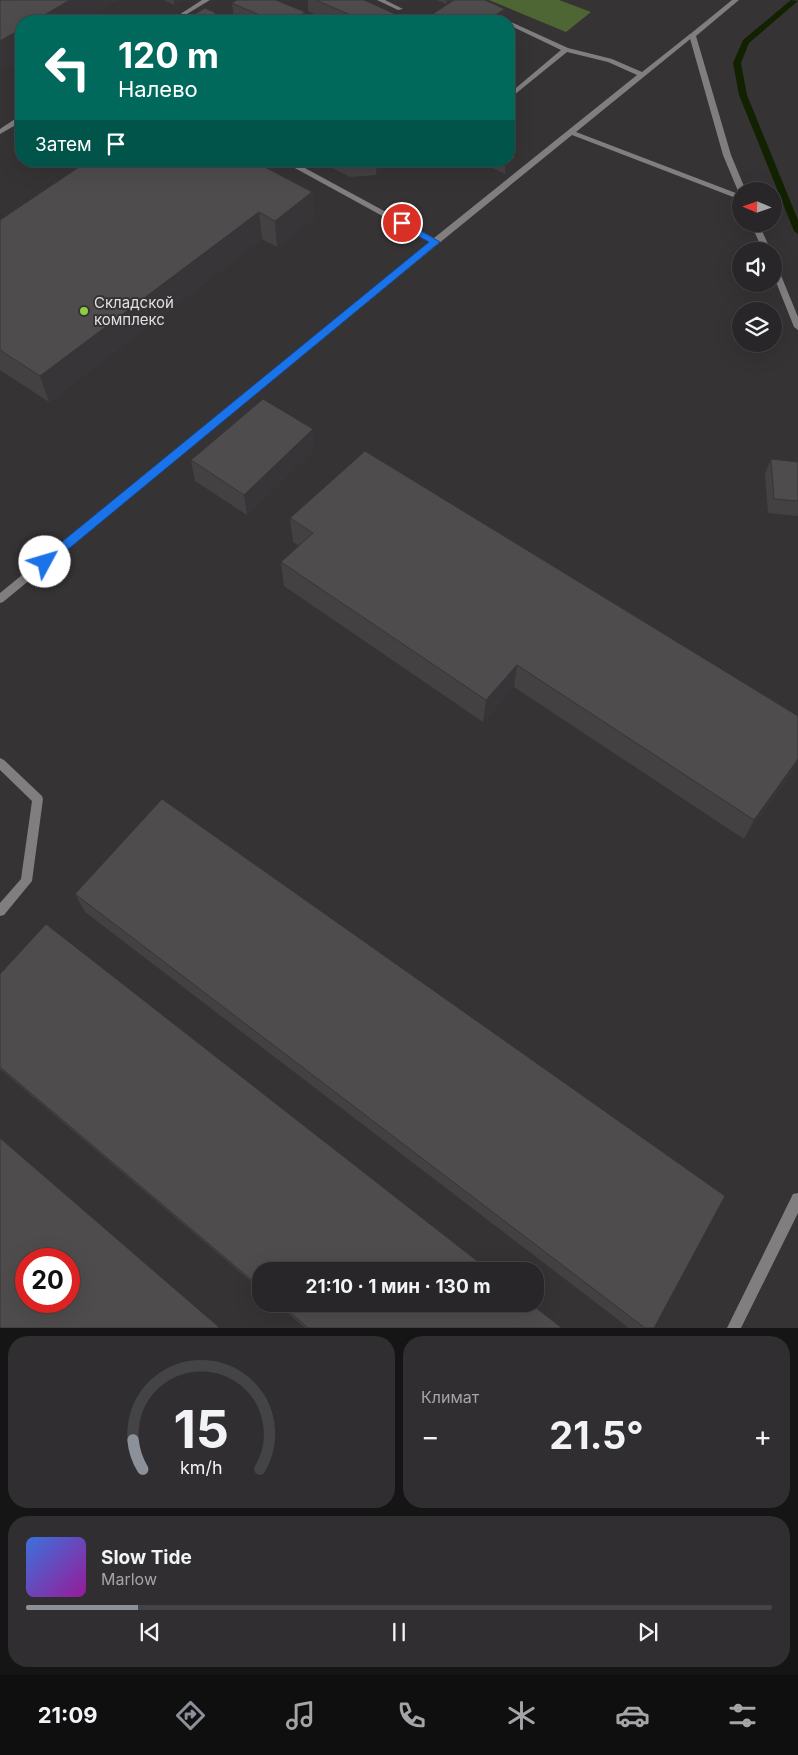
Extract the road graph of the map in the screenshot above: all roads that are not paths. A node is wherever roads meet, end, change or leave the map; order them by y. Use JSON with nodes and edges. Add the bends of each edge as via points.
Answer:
{"nodes":[{"id":1,"x":207,"y":0,"type":"edge"},
{"id":2,"x":380,"y":0,"type":"edge"},
{"id":3,"x":736,"y":0,"type":"edge"},
{"id":4,"x":400,"y":9,"type":"dead end"},
{"id":5,"x":182,"y":15,"type":"edge"},
{"id":6,"x":515,"y":26,"type":"edge"},
{"id":7,"x":692,"y":35,"type":"junction"},
{"id":8,"x":566,"y":50,"type":"junction"},
{"id":9,"x":642,"y":75,"type":"junction"},
{"id":10,"x":515,"y":92,"type":"edge"},
{"id":11,"x":15,"y":123,"type":"edge"},
{"id":12,"x":0,"y":132,"type":"edge"},
{"id":13,"x":573,"y":133,"type":"junction"},
{"id":14,"x":297,"y":167,"type":"edge"},
{"id":15,"x":738,"y":182,"type":"edge"},
{"id":16,"x":732,"y":195,"type":"edge"},
{"id":17,"x":435,"y":242,"type":"junction"},
{"id":18,"x":782,"y":288,"type":"edge"},
{"id":19,"x":798,"y":327,"type":"edge"},
{"id":20,"x":0,"y":599,"type":"edge"},
{"id":21,"x":0,"y":763,"type":"edge"},
{"id":22,"x":0,"y":911,"type":"edge"},
{"id":23,"x":798,"y":1199,"type":"edge"},
{"id":24,"x":734,"y":1328,"type":"edge"}],
"edges":[{"from":1,"to":5,"type":"street"},
{"from":2,"to":4,"type":"street"},
{"from":3,"to":7,"type":"street"},
{"from":6,"to":8,"type":"street"},
{"from":7,"to":9,"type":"street"},
{"from":7,"to":15,"type":"street","via":[[727,156]]},
{"from":8,"to":9,"type":"street","via":[[610,60]]},
{"from":8,"to":10,"type":"street"},
{"from":9,"to":13,"type":"street"},
{"from":11,"to":12,"type":"street"},
{"from":13,"to":16,"type":"street"},
{"from":13,"to":17,"type":"street"},
{"from":14,"to":17,"type":"street"},
{"from":17,"to":20,"type":"street"},
{"from":18,"to":19,"type":"street"},
{"from":21,"to":22,"type":"street","via":[[38,799],[26,881]]},
{"from":23,"to":24,"type":"street"}]}
